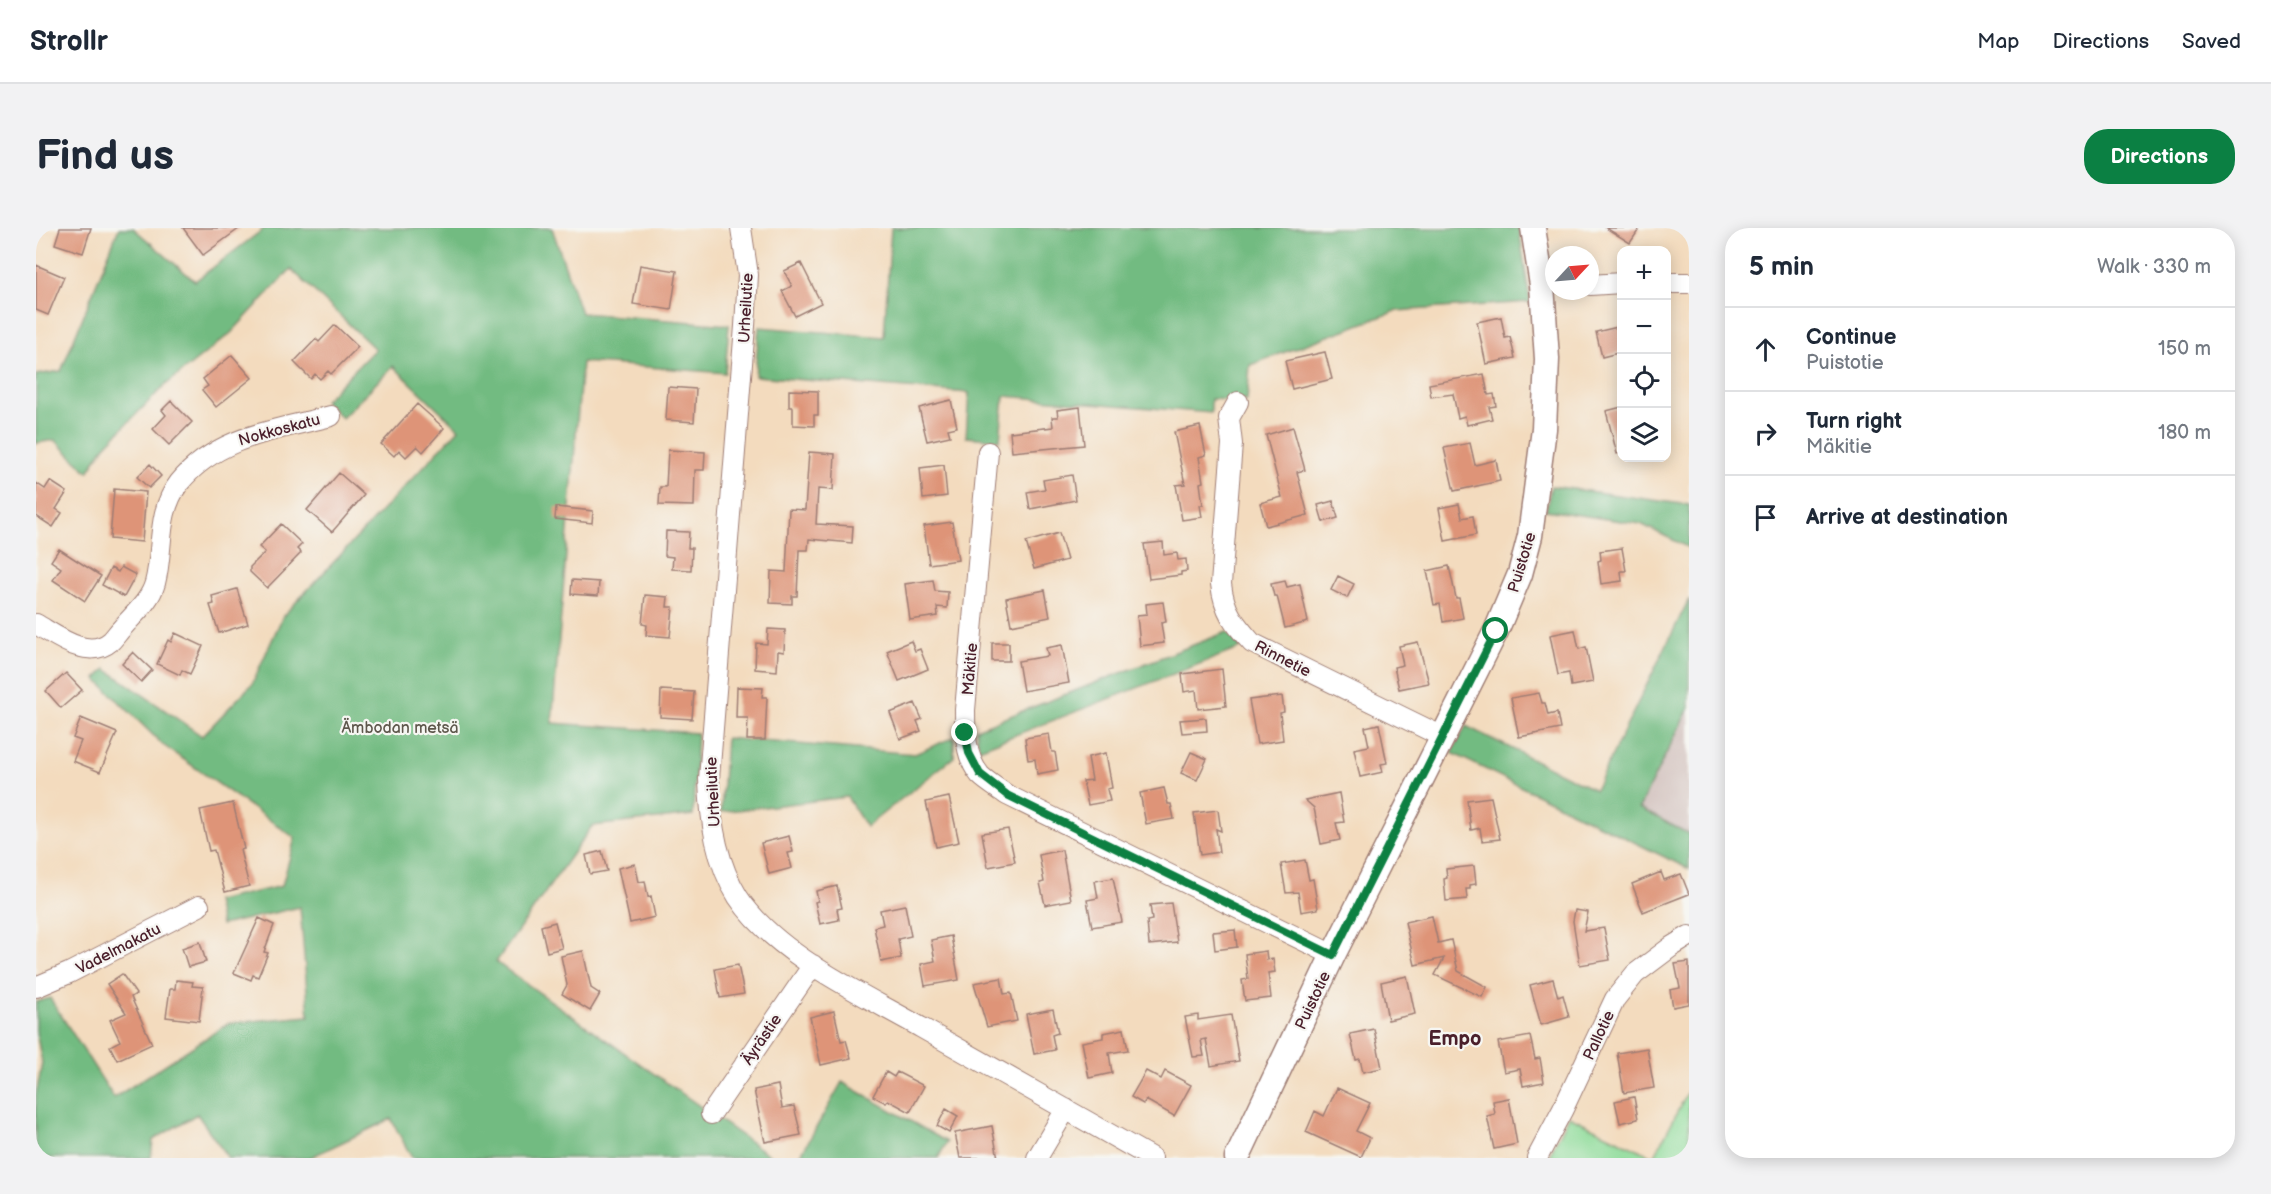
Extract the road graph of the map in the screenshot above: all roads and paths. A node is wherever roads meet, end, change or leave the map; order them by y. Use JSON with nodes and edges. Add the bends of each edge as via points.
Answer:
{"nodes":[{"id":1,"x":741,"y":228,"type":"edge"},
{"id":2,"x":1533,"y":228,"type":"edge"},
{"id":3,"x":1545,"y":274,"type":"edge"},
{"id":4,"x":1671,"y":283,"type":"edge"},
{"id":5,"x":1689,"y":283,"type":"edge"},
{"id":6,"x":1617,"y":284,"type":"edge"},
{"id":7,"x":1599,"y":285,"type":"edge"},
{"id":8,"x":1548,"y":300,"type":"edge"},
{"id":9,"x":1238,"y":402,"type":"dead end"},
{"id":10,"x":331,"y":416,"type":"dead end"},
{"id":11,"x":988,"y":452,"type":"dead end"},
{"id":12,"x":36,"y":624,"type":"edge"},
{"id":13,"x":1443,"y":737,"type":"junction"},
{"id":14,"x":199,"y":906,"type":"dead end"},
{"id":15,"x":1689,"y":936,"type":"edge"},
{"id":16,"x":1333,"y":955,"type":"junction"},
{"id":17,"x":813,"y":965,"type":"junction"},
{"id":18,"x":36,"y":987,"type":"edge"},
{"id":19,"x":1066,"y":1110,"type":"junction"},
{"id":20,"x":711,"y":1114,"type":"dead end"},
{"id":21,"x":1037,"y":1158,"type":"edge"},
{"id":22,"x":1152,"y":1158,"type":"edge"},
{"id":23,"x":1237,"y":1158,"type":"edge"},
{"id":24,"x":1537,"y":1158,"type":"edge"}],
"edges":[{"from":1,"to":17,"type":"street","name":"Urheilutie","via":[[748,275],[711,737],[710,813],[723,868],[738,897],[759,924]]},
{"from":2,"to":3,"type":"street","name":"Puistotie"},
{"from":4,"to":5,"type":"street"},
{"from":6,"to":7,"type":"street"},
{"from":8,"to":13,"type":"street","name":"Puistotie","via":[[1544,417],[1530,536],[1520,574],[1500,621]]},
{"from":9,"to":13,"type":"street","name":"Rinnetie","via":[[1229,418],[1232,444],[1221,584],[1223,603],[1238,628],[1252,643]]},
{"from":10,"to":12,"type":"street","name":"Nokkoskatu","via":[[232,442],[212,453],[180,483],[163,517],[154,586],[146,602],[110,642],[86,649]]},
{"from":11,"to":16,"type":"street","name":"Mäkitie","via":[[965,710],[969,753],[980,774],[1007,795]]},
{"from":13,"to":16,"type":"street","name":"Puistotie"},
{"from":14,"to":18,"type":"street","name":"Vadelmakatu"},
{"from":15,"to":24,"type":"street","name":"Pallotie","via":[[1635,974],[1614,999]]},
{"from":16,"to":23,"type":"street","name":"Puistotie"},
{"from":17,"to":19,"type":"street","name":"Urheilutie"},
{"from":17,"to":20,"type":"street","name":"Äyrästie"},
{"from":19,"to":21,"type":"street"},
{"from":19,"to":22,"type":"street","name":"Urheilutie"}]}
